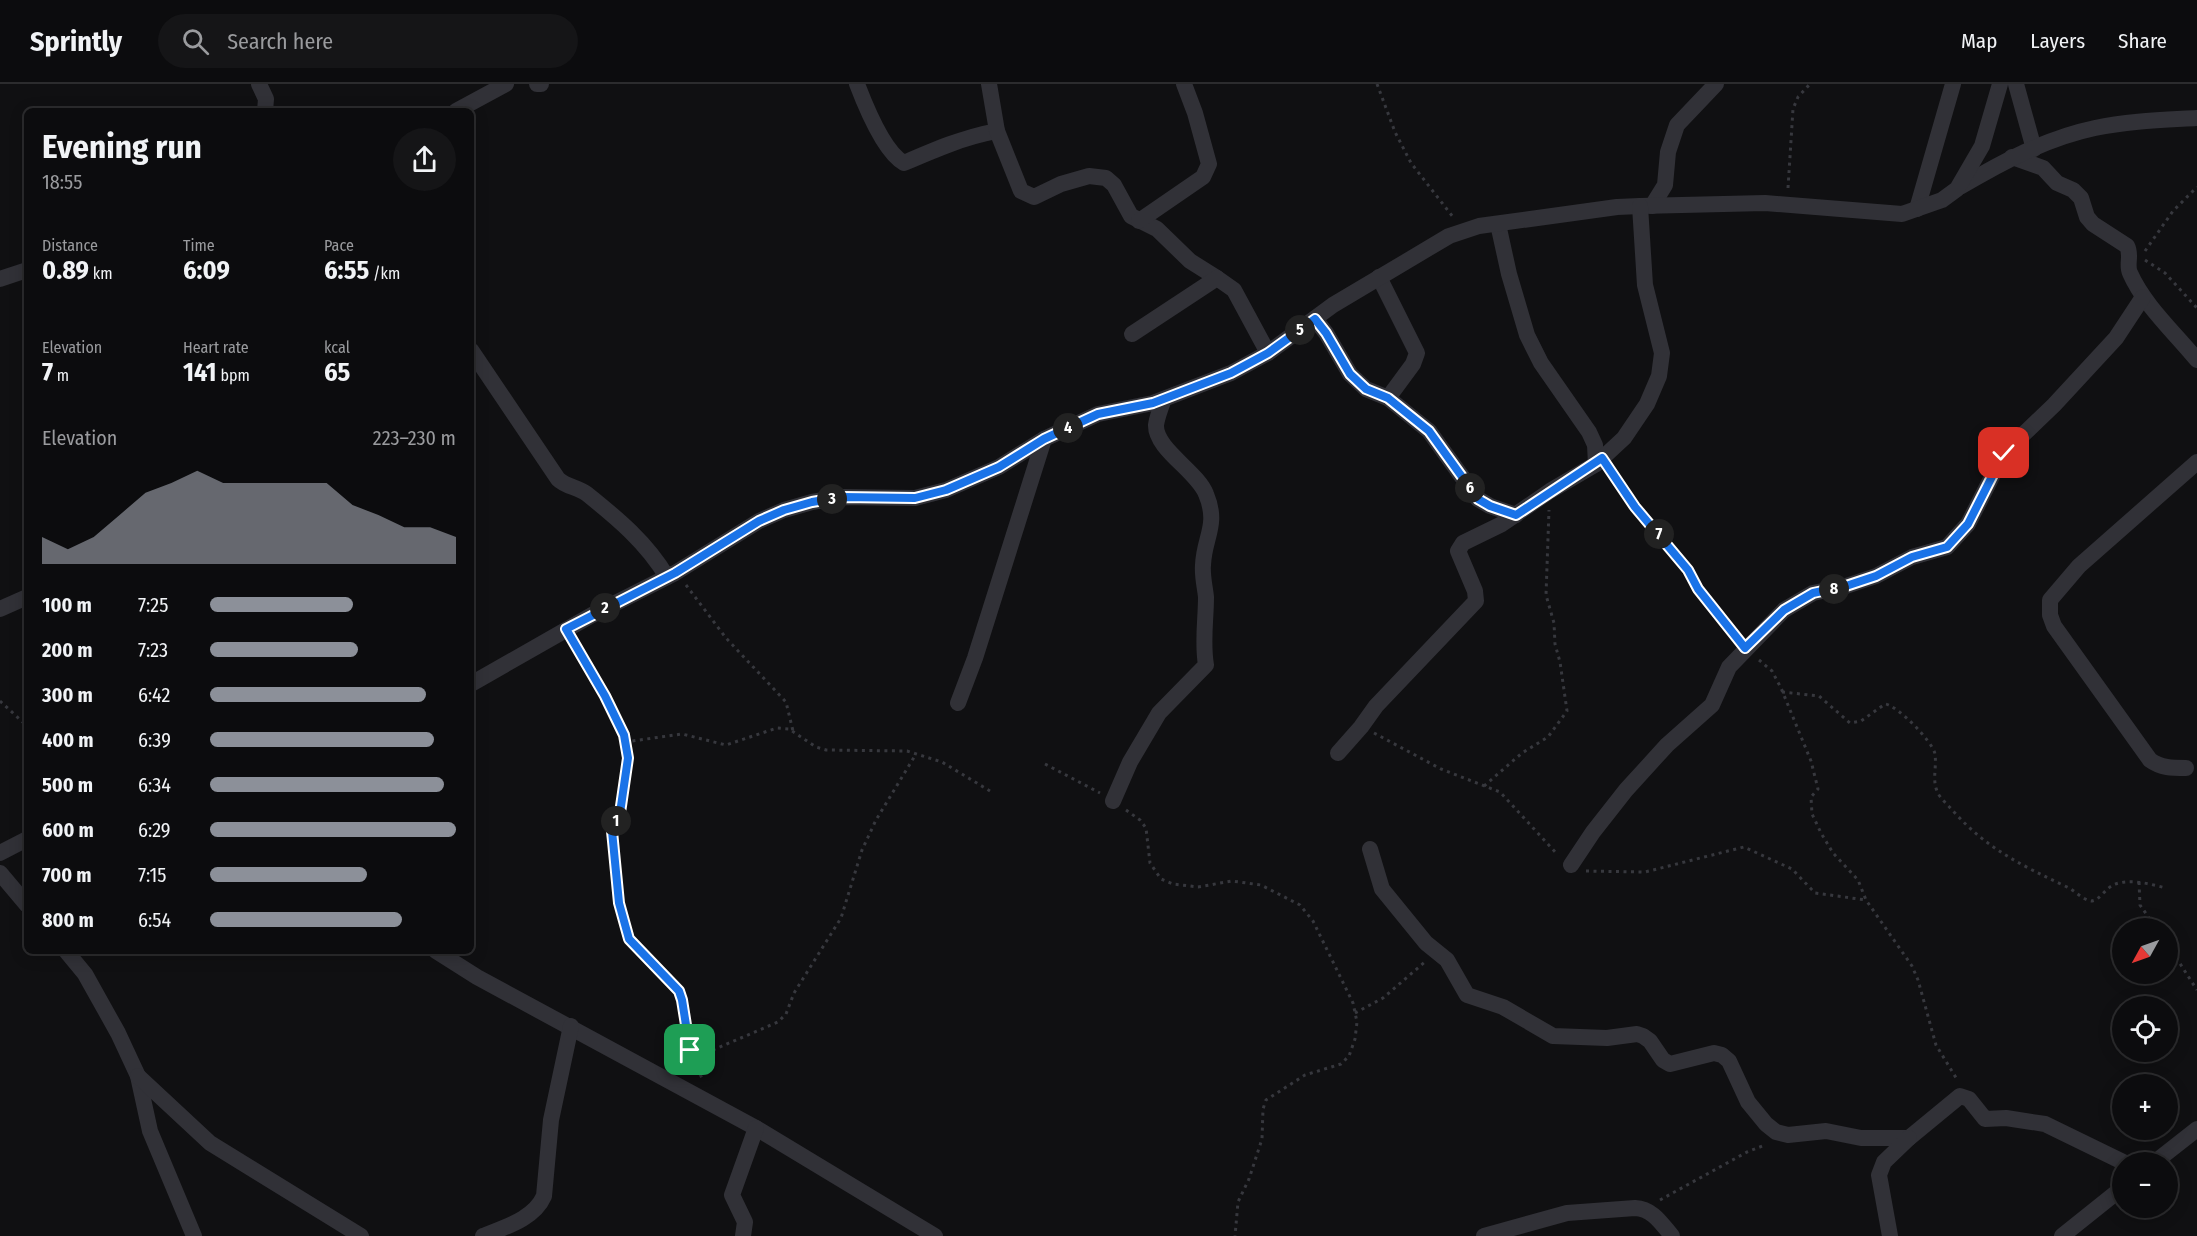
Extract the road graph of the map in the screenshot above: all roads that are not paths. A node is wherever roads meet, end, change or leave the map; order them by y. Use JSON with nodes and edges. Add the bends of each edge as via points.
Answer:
{"nodes":[{"id":1,"x":259,"y":84,"type":"edge"},
{"id":2,"x":506,"y":84,"type":"edge"},
{"id":3,"x":857,"y":84,"type":"edge"},
{"id":4,"x":989,"y":84,"type":"edge"},
{"id":5,"x":1184,"y":84,"type":"edge"},
{"id":6,"x":1716,"y":84,"type":"edge"},
{"id":7,"x":1953,"y":84,"type":"edge"},
{"id":8,"x":2000,"y":84,"type":"edge"},
{"id":9,"x":2016,"y":84,"type":"edge"},
{"id":10,"x":265,"y":108,"type":"edge"},
{"id":11,"x":462,"y":108,"type":"edge"},
{"id":12,"x":2197,"y":118,"type":"edge"},
{"id":13,"x":997,"y":131,"type":"junction"},
{"id":14,"x":2034,"y":148,"type":"junction"},
{"id":15,"x":2012,"y":157,"type":"junction"},
{"id":16,"x":1957,"y":189,"type":"junction"},
{"id":17,"x":1646,"y":206,"type":"junction"},
{"id":18,"x":1917,"y":209,"type":"junction"},
{"id":19,"x":1139,"y":221,"type":"junction"},
{"id":20,"x":1498,"y":224,"type":"junction"},
{"id":21,"x":24,"y":271,"type":"edge"},
{"id":22,"x":1379,"y":277,"type":"junction"},
{"id":23,"x":1217,"y":278,"type":"junction"},
{"id":24,"x":0,"y":279,"type":"edge"},
{"id":25,"x":2144,"y":297,"type":"junction"},
{"id":26,"x":1315,"y":319,"type":"junction"},
{"id":27,"x":1132,"y":334,"type":"dead end"},
{"id":28,"x":1268,"y":353,"type":"junction"},
{"id":29,"x":474,"y":354,"type":"edge"},
{"id":30,"x":2197,"y":360,"type":"edge"},
{"id":31,"x":1388,"y":398,"type":"junction"},
{"id":32,"x":1164,"y":399,"type":"junction"},
{"id":33,"x":1044,"y":439,"type":"junction"},
{"id":34,"x":1599,"y":461,"type":"junction"},
{"id":35,"x":2197,"y":462,"type":"edge"},
{"id":36,"x":1516,"y":515,"type":"junction"},
{"id":37,"x":671,"y":575,"type":"junction"},
{"id":38,"x":24,"y":598,"type":"edge"},
{"id":39,"x":0,"y":609,"type":"edge"},
{"id":40,"x":474,"y":682,"type":"edge"},
{"id":41,"x":958,"y":703,"type":"dead end"},
{"id":42,"x":1338,"y":753,"type":"dead end"},
{"id":43,"x":2186,"y":768,"type":"dead end"},
{"id":44,"x":1113,"y":801,"type":"road end"},
{"id":45,"x":24,"y":840,"type":"edge"},
{"id":46,"x":1370,"y":849,"type":"dead end"},
{"id":47,"x":2,"y":850,"type":"edge"},
{"id":48,"x":1571,"y":865,"type":"dead end"},
{"id":49,"x":0,"y":873,"type":"edge"},
{"id":50,"x":24,"y":901,"type":"edge"},
{"id":51,"x":68,"y":954,"type":"edge"},
{"id":52,"x":441,"y":954,"type":"edge"},
{"id":53,"x":571,"y":1026,"type":"junction"},
{"id":54,"x":138,"y":1076,"type":"junction"},
{"id":55,"x":756,"y":1128,"type":"junction"},
{"id":56,"x":2197,"y":1129,"type":"edge"},
{"id":57,"x":1908,"y":1138,"type":"junction"},
{"id":58,"x":2168,"y":1152,"type":"edge"},
{"id":59,"x":2112,"y":1157,"type":"edge"},
{"id":60,"x":2112,"y":1196,"type":"edge"},
{"id":61,"x":194,"y":1236,"type":"edge"},
{"id":62,"x":361,"y":1236,"type":"edge"},
{"id":63,"x":483,"y":1236,"type":"edge"},
{"id":64,"x":743,"y":1236,"type":"edge"},
{"id":65,"x":934,"y":1236,"type":"edge"},
{"id":66,"x":1484,"y":1236,"type":"edge"},
{"id":67,"x":1672,"y":1236,"type":"edge"},
{"id":68,"x":1890,"y":1236,"type":"edge"},
{"id":69,"x":2062,"y":1236,"type":"edge"}],
"edges":[{"from":1,"to":10,"type":"street"},
{"from":2,"to":11,"type":"street"},
{"from":3,"to":13,"type":"street","via":[[883,138],[904,163]]},
{"from":4,"to":13,"type":"street"},
{"from":5,"to":19,"type":"street","via":[[1209,164],[1207,171]]},
{"from":6,"to":17,"type":"street","via":[[1677,125],[1668,152],[1665,185]]},
{"from":7,"to":18,"type":"street"},
{"from":8,"to":16,"type":"street","via":[[1982,146]]},
{"from":9,"to":14,"type":"street"},
{"from":12,"to":14,"type":"street","via":[[2096,127]]},
{"from":13,"to":19,"type":"street","via":[[1021,191],[1034,197],[1061,184],[1100,176],[1114,185],[1128,213]]},
{"from":14,"to":15,"type":"street"},
{"from":15,"to":16,"type":"street"},
{"from":15,"to":25,"type":"street","via":[[2043,168],[2057,183],[2073,190],[2093,225],[2127,246],[2128,271]]},
{"from":16,"to":18,"type":"street","via":[[1942,200]]},
{"from":17,"to":18,"type":"street","via":[[1787,205],[1902,214]]},
{"from":17,"to":20,"type":"street"},
{"from":17,"to":34,"type":"street","via":[[1646,285],[1662,353],[1659,376],[1647,404],[1624,438]]},
{"from":19,"to":23,"type":"street","via":[[1157,229],[1190,261]]},
{"from":20,"to":22,"type":"street","via":[[1449,236]]},
{"from":20,"to":34,"type":"street","via":[[1527,335],[1541,363],[1589,432]]},
{"from":21,"to":24,"type":"street"},
{"from":22,"to":26,"type":"street"},
{"from":22,"to":31,"type":"street","via":[[1417,353]]},
{"from":23,"to":27,"type":"street"},
{"from":23,"to":28,"type":"street","via":[[1234,290]]},
{"from":25,"to":30,"type":"street"},
{"from":25,"to":48,"type":"street","via":[[2108,346],[2004,453],[1968,524],[1947,547],[1912,557],[1876,576],[1813,593],[1784,610],[1724,674],[1712,705],[1666,745],[1626,790]]},
{"from":26,"to":28,"type":"street"},
{"from":26,"to":31,"type":"street","via":[[1350,374],[1366,389]]},
{"from":28,"to":32,"type":"street","via":[[1231,373]]},
{"from":29,"to":37,"type":"street","via":[[558,479],[584,491],[642,541]]},
{"from":31,"to":36,"type":"street","via":[[1429,431],[1478,499]]},
{"from":32,"to":33,"type":"street","via":[[1098,414]]},
{"from":32,"to":44,"type":"street","via":[[1157,432],[1206,493],[1213,519],[1203,564],[1206,665],[1158,713]]},
{"from":33,"to":37,"type":"street","via":[[999,467],[946,490],[915,498],[842,497],[784,510]]},
{"from":33,"to":41,"type":"street"},
{"from":34,"to":36,"type":"street"},
{"from":35,"to":43,"type":"street","via":[[2079,566],[2050,600],[2049,615],[2058,634],[2150,760],[2168,768]]},
{"from":36,"to":42,"type":"street","via":[[1460,547],[1458,551],[1476,601],[1376,706]]},
{"from":37,"to":40,"type":"street"},
{"from":38,"to":39,"type":"street"},
{"from":45,"to":47,"type":"street"},
{"from":46,"to":57,"type":"street","via":[[1382,889],[1415,931],[1452,965],[1467,995],[1503,1007],[1553,1036],[1607,1038],[1637,1034],[1650,1041],[1670,1064],[1714,1053],[1722,1055],[1729,1061],[1748,1102],[1766,1124],[1788,1136],[1826,1131],[1861,1138]]},
{"from":49,"to":50,"type":"street"},
{"from":51,"to":54,"type":"street","via":[[85,974]]},
{"from":52,"to":53,"type":"street"},
{"from":53,"to":55,"type":"street"},
{"from":53,"to":63,"type":"street","via":[[551,1119],[544,1196],[531,1214]]},
{"from":54,"to":61,"type":"street","via":[[150,1131]]},
{"from":54,"to":62,"type":"street","via":[[210,1143]]},
{"from":55,"to":64,"type":"street","via":[[732,1195],[745,1222]]},
{"from":55,"to":65,"type":"street"},
{"from":56,"to":58,"type":"street"},
{"from":57,"to":59,"type":"street","via":[[1955,1098],[1965,1096],[1985,1119],[2045,1124]]},
{"from":57,"to":68,"type":"street","via":[[1884,1162],[1880,1175]]},
{"from":60,"to":69,"type":"street"},
{"from":66,"to":67,"type":"street","via":[[1567,1213],[1645,1208]]}]}
